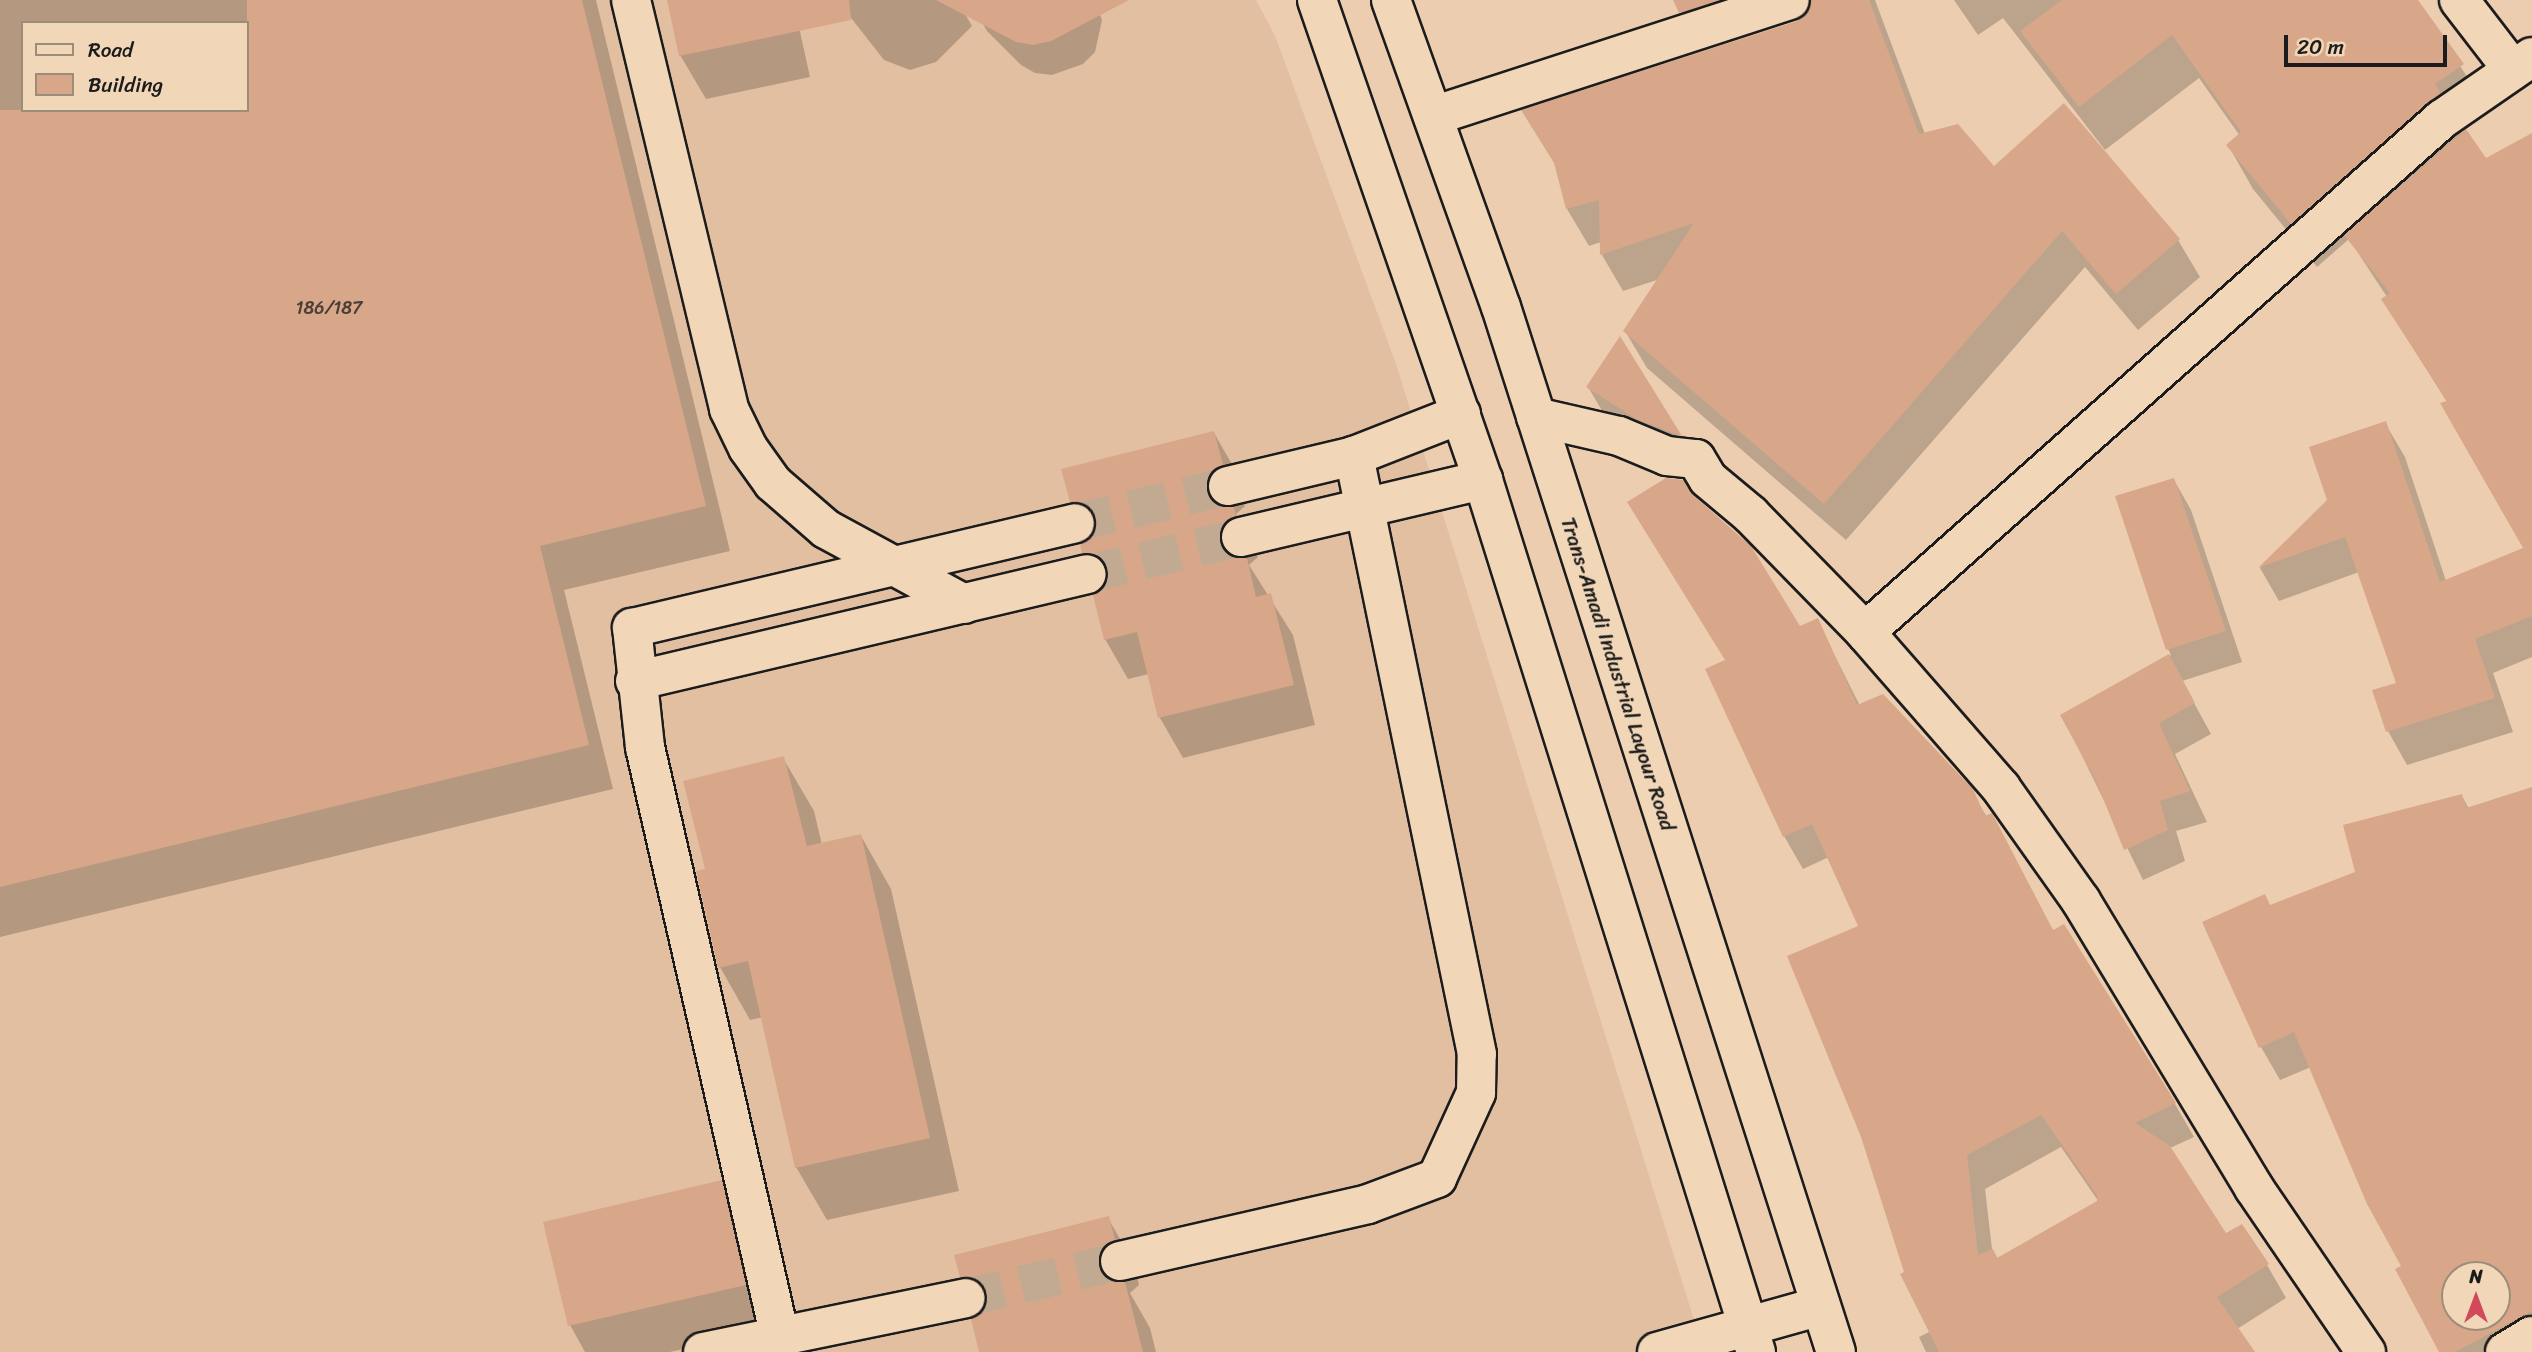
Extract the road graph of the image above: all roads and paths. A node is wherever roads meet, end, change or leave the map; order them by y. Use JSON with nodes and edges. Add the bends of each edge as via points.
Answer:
{"nodes":[{"id":1,"x":631,"y":0,"type":"edge"},
{"id":2,"x":1317,"y":0,"type":"edge"},
{"id":3,"x":1391,"y":0,"type":"edge"},
{"id":4,"x":1790,"y":0,"type":"edge"},
{"id":5,"x":2459,"y":0,"type":"edge"},
{"id":6,"x":2523,"y":64,"type":"edge"},
{"id":7,"x":1433,"y":116,"type":"junction"},
{"id":8,"x":1461,"y":414,"type":"junction"},
{"id":9,"x":1536,"y":418,"type":"junction"},
{"id":10,"x":1354,"y":456,"type":"junction"},
{"id":11,"x":1483,"y":480,"type":"junction"},
{"id":12,"x":1228,"y":486,"type":"tunnel mouth"},
{"id":13,"x":1365,"y":506,"type":"junction"},
{"id":14,"x":1075,"y":523,"type":"tunnel mouth"},
{"id":15,"x":1241,"y":537,"type":"tunnel mouth"},
{"id":16,"x":891,"y":566,"type":"junction"},
{"id":17,"x":1087,"y":574,"type":"tunnel mouth"},
{"id":18,"x":964,"y":604,"type":"junction"},
{"id":19,"x":1865,"y":632,"type":"junction"},
{"id":20,"x":635,"y":681,"type":"junction"},
{"id":21,"x":1120,"y":1261,"type":"tunnel mouth"},
{"id":22,"x":966,"y":1298,"type":"tunnel mouth"},
{"id":23,"x":1821,"y":1306,"type":"junction"},
{"id":24,"x":2532,"y":1336,"type":"edge"},
{"id":25,"x":780,"y":1337,"type":"junction"},
{"id":26,"x":1752,"y":1341,"type":"edge"},
{"id":27,"x":702,"y":1352,"type":"edge"},
{"id":28,"x":1657,"y":1352,"type":"edge"},
{"id":29,"x":1836,"y":1352,"type":"edge"},
{"id":30,"x":2366,"y":1352,"type":"edge"},
{"id":31,"x":2505,"y":1352,"type":"edge"}],
"edges":[{"from":1,"to":16,"type":"main road","via":[[729,408],[748,448],[773,483],[826,529]]},
{"from":2,"to":8,"type":"main road"},
{"from":3,"to":7,"type":"main road","name":"Trans-Amadi Industrial Layour Road"},
{"from":4,"to":7,"type":"main road"},
{"from":5,"to":6,"type":"main road"},
{"from":6,"to":19,"type":"main road","via":[[2442,120]]},
{"from":7,"to":9,"type":"main road","name":"Trans-Amadi Industrial Layour Road"},
{"from":8,"to":10,"type":"main road"},
{"from":8,"to":11,"type":"main road"},
{"from":9,"to":19,"type":"main road","via":[[1619,436],[1667,456],[1696,459],[1708,478],[1751,515]]},
{"from":9,"to":23,"type":"main road","name":"Trans-Amadi Industrial Layour Road"},
{"from":10,"to":12,"type":"main road"},
{"from":10,"to":13,"type":"main road"},
{"from":11,"to":13,"type":"main road"},
{"from":11,"to":26,"type":"main road"},
{"from":13,"to":15,"type":"main road"},
{"from":13,"to":21,"type":"main road","via":[[1477,1054],[1476,1093],[1437,1178],[1368,1204]]},
{"from":14,"to":16,"type":"main road"},
{"from":16,"to":18,"type":"main road"},
{"from":16,"to":20,"type":"main road","via":[[632,628]]},
{"from":17,"to":18,"type":"main road"},
{"from":18,"to":20,"type":"main road"},
{"from":19,"to":30,"type":"main road","via":[[2001,788],[2081,901],[2255,1188]]},
{"from":20,"to":25,"type":"main road","via":[[648,760]]},
{"from":22,"to":25,"type":"main road"},
{"from":23,"to":26,"type":"main road"},
{"from":23,"to":29,"type":"main road","name":"Trans-Amadi Industrial Layour Road"},
{"from":24,"to":31,"type":"main road"},
{"from":25,"to":27,"type":"main road"},
{"from":26,"to":28,"type":"main road"}]}
